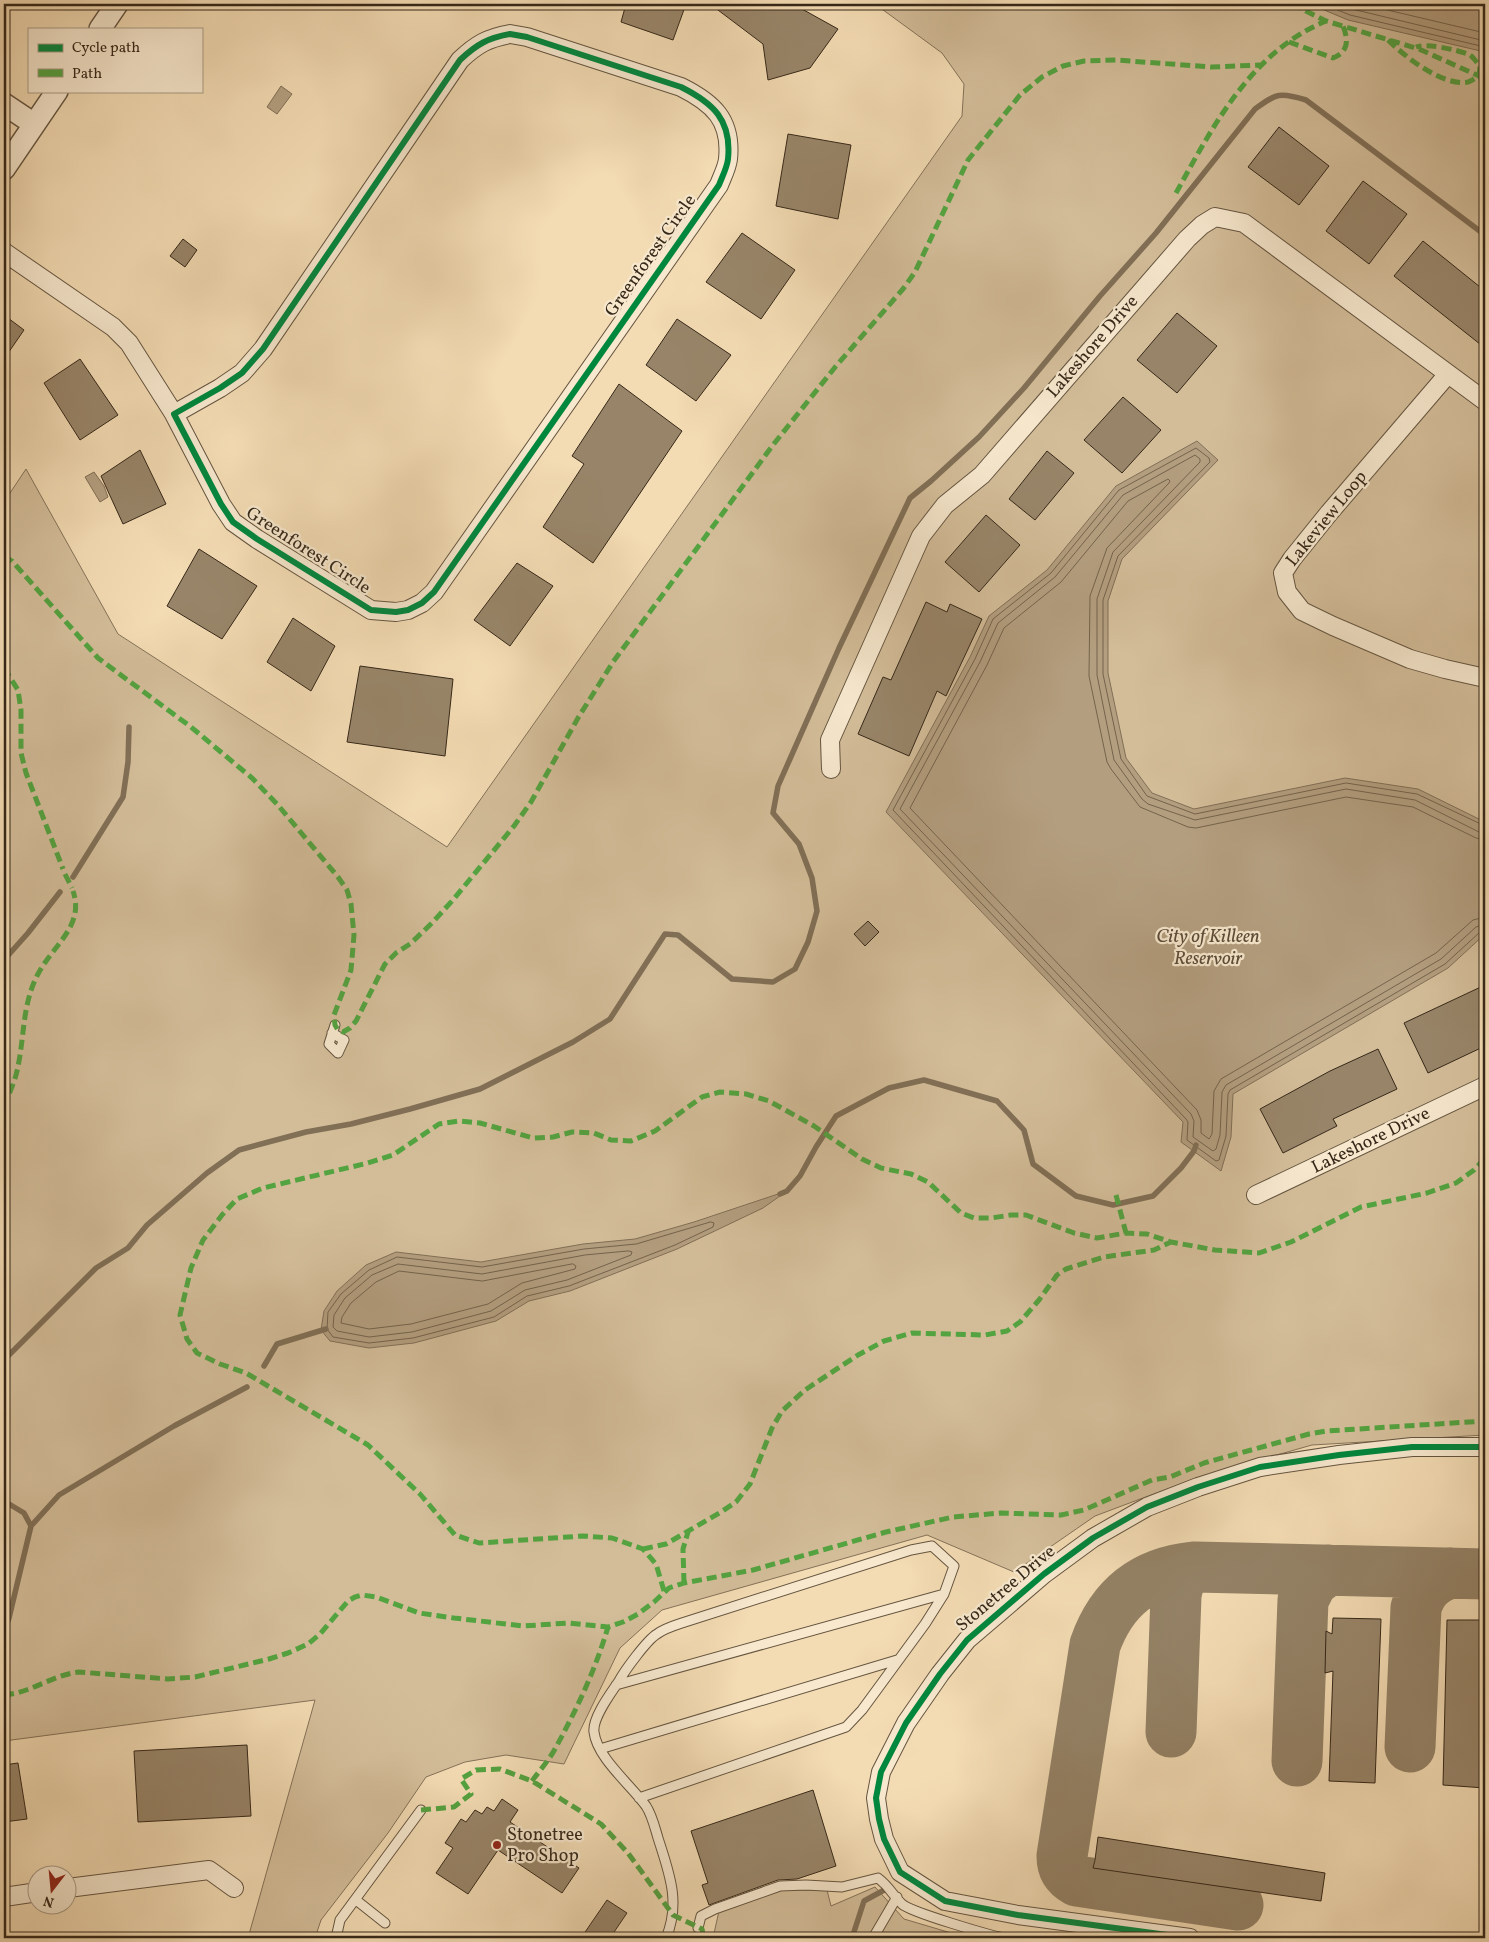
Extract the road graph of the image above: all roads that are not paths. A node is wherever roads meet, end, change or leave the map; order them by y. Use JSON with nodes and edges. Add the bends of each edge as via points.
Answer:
{"nodes":[{"id":1,"x":117,"y":4,"type":"edge"},
{"id":2,"x":101,"y":28,"type":"edge"},
{"id":3,"x":56,"y":92,"type":"edge"},
{"id":4,"x":4,"y":104,"type":"edge"},
{"id":5,"x":34,"y":124,"type":"junction"},
{"id":6,"x":4,"y":169,"type":"edge"},
{"id":7,"x":4,"y":252,"type":"edge"},
{"id":8,"x":1448,"y":374,"type":"junction"},
{"id":9,"x":1485,"y":401,"type":"edge"},
{"id":10,"x":174,"y":414,"type":"junction"},
{"id":11,"x":1485,"y":678,"type":"edge"},
{"id":12,"x":831,"y":770,"type":"dead end"},
{"id":13,"x":1485,"y":1086,"type":"edge"},
{"id":14,"x":1256,"y":1195,"type":"dead end"},
{"id":15,"x":1485,"y":1447,"type":"edge"},
{"id":16,"x":944,"y":1594,"type":"junction"},
{"id":17,"x":898,"y":1660,"type":"junction"},
{"id":18,"x":616,"y":1684,"type":"junction"},
{"id":19,"x":600,"y":1749,"type":"junction"},
{"id":20,"x":639,"y":1798,"type":"junction"},
{"id":21,"x":422,"y":1810,"type":"dead end"},
{"id":22,"x":78,"y":1887,"type":"edge"},
{"id":23,"x":234,"y":1888,"type":"dead end"},
{"id":24,"x":28,"y":1893,"type":"edge"},
{"id":25,"x":4,"y":1897,"type":"edge"},
{"id":26,"x":897,"y":1897,"type":"junction"},
{"id":27,"x":356,"y":1900,"type":"junction"},
{"id":28,"x":385,"y":1923,"type":"dead end"},
{"id":29,"x":698,"y":1928,"type":"dead end"},
{"id":30,"x":336,"y":1938,"type":"edge"},
{"id":31,"x":666,"y":1938,"type":"edge"},
{"id":32,"x":873,"y":1938,"type":"edge"},
{"id":33,"x":1004,"y":1938,"type":"edge"},
{"id":34,"x":1190,"y":1938,"type":"edge"}],
"edges":[{"from":1,"to":2,"type":"street"},
{"from":3,"to":5,"type":"street"},
{"from":4,"to":5,"type":"street"},
{"from":5,"to":6,"type":"street"},
{"from":7,"to":10,"type":"street","name":"Greenforest Circle","via":[[113,327],[129,343]]},
{"from":8,"to":9,"type":"street","name":"Lakeshore Drive"},
{"from":8,"to":11,"type":"street","name":"Lakeview Loop","via":[[1329,513],[1283,574],[1287,592],[1302,612],[1410,659]]},
{"from":8,"to":12,"type":"street","name":"Lakeshore Drive","via":[[1244,223],[1215,217],[1202,225],[982,475],[945,505],[921,536],[830,740]]},
{"from":10,"to":10,"type":"street","name":"Greenforest Circle","via":[[221,504],[234,522],[371,610],[396,612],[422,603],[434,592],[719,185],[728,160],[728,143],[716,110],[702,97],[681,87],[527,37],[510,34],[491,38],[474,47],[460,60],[263,349],[242,373]]},
{"from":13,"to":14,"type":"street","name":"Lakeshore Drive"},
{"from":15,"to":34,"type":"street","name":"Stonetree Drive","via":[[1412,1447],[1339,1454],[1260,1467],[1147,1507],[1093,1538],[1044,1574],[973,1635],[940,1674],[906,1723],[881,1772],[876,1798],[884,1839],[900,1872],[945,1902]]},
{"from":16,"to":17,"type":"lane"},
{"from":16,"to":18,"type":"lane"},
{"from":16,"to":18,"type":"lane","via":[[954,1566],[932,1546],[911,1550],[656,1634]]},
{"from":17,"to":19,"type":"lane"},
{"from":17,"to":20,"type":"lane","via":[[846,1727]]},
{"from":18,"to":19,"type":"lane","via":[[593,1730]]},
{"from":19,"to":20,"type":"lane"},
{"from":20,"to":31,"type":"lane","via":[[654,1824],[672,1883],[673,1915]]},
{"from":21,"to":27,"type":"lane"},
{"from":22,"to":23,"type":"street","via":[[209,1870]]},
{"from":24,"to":25,"type":"street"},
{"from":26,"to":29,"type":"lane","via":[[878,1878],[842,1886],[780,1886],[701,1916]]},
{"from":26,"to":32,"type":"lane"},
{"from":26,"to":33,"type":"lane","via":[[902,1905],[923,1914]]},
{"from":27,"to":28,"type":"lane"},
{"from":27,"to":30,"type":"lane","via":[[340,1920]]}]}
